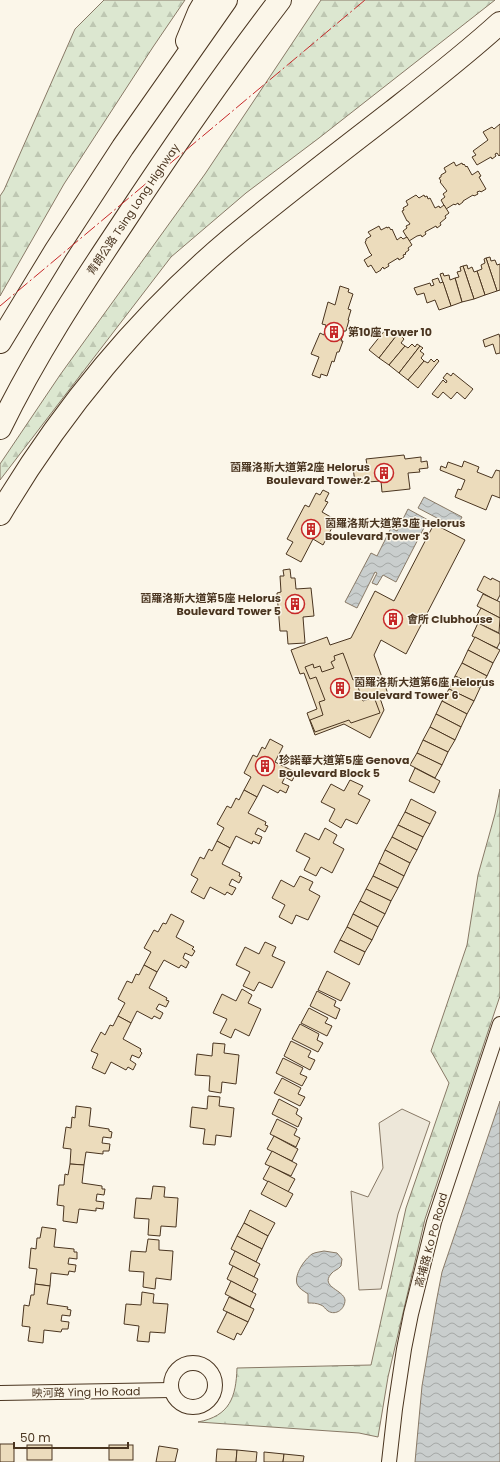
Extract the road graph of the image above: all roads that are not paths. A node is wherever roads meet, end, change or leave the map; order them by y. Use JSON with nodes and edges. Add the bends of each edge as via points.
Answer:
{"nodes":[{"id":1,"x":206,"y":0,"type":"edge"},
{"id":2,"x":226,"y":0,"type":"edge"},
{"id":3,"x":280,"y":0,"type":"edge"},
{"id":4,"x":500,"y":23,"type":"edge"},
{"id":5,"x":176,"y":70,"type":"junction"},
{"id":6,"x":0,"y":342,"type":"edge"},
{"id":7,"x":0,"y":428,"type":"edge"},
{"id":8,"x":0,"y":514,"type":"edge"},
{"id":9,"x":500,"y":1024,"type":"edge"},
{"id":10,"x":171,"y":1390,"type":"dead end"},
{"id":11,"x":0,"y":1393,"type":"edge"},
{"id":12,"x":389,"y":1462,"type":"edge"}],
"edges":[{"from":1,"to":5,"type":"highway"},
{"from":2,"to":5,"type":"highway"},
{"from":3,"to":7,"type":"highway","name":"青朗公路 Tsing Long Highway","via":[[206,100],[101,256],[56,326]]},
{"from":4,"to":8,"type":"highway","via":[[439,75],[291,190],[185,282],[122,346],[89,385],[18,483]]},
{"from":5,"to":6,"type":"highway","via":[[118,153]]},
{"from":9,"to":12,"type":"street","name":"高埔路 Ko Po Road","via":[[434,1222],[404,1349]]},
{"from":10,"to":11,"type":"street","name":"映河路 Ying Ho Road"}]}
